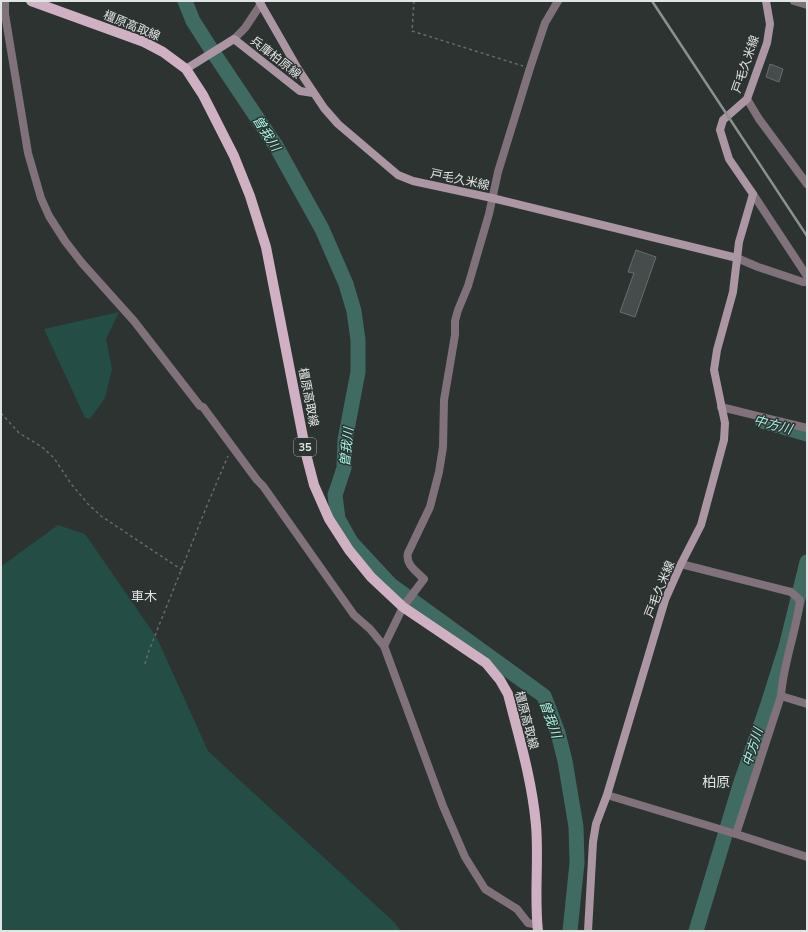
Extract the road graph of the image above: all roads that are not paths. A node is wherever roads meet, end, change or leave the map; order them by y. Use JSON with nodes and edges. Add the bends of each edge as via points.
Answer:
{"nodes":[{"id":1,"x":5,"y":1,"type":"edge"},
{"id":2,"x":31,"y":1,"type":"edge"},
{"id":3,"x":558,"y":1,"type":"edge"},
{"id":4,"x":766,"y":1,"type":"edge"},
{"id":5,"x":794,"y":1,"type":"edge"},
{"id":6,"x":260,"y":3,"type":"edge"},
{"id":7,"x":807,"y":5,"type":"edge"},
{"id":8,"x":232,"y":41,"type":"junction"},
{"id":9,"x":186,"y":69,"type":"junction"},
{"id":10,"x":313,"y":93,"type":"junction"},
{"id":11,"x":747,"y":99,"type":"junction"},
{"id":12,"x":807,"y":184,"type":"edge"},
{"id":13,"x":753,"y":194,"type":"junction"},
{"id":14,"x":492,"y":198,"type":"junction"},
{"id":15,"x":737,"y":258,"type":"junction"},
{"id":16,"x":807,"y":276,"type":"edge"},
{"id":17,"x":807,"y":282,"type":"edge"},
{"id":18,"x":721,"y":406,"type":"junction"},
{"id":19,"x":807,"y":428,"type":"edge"},
{"id":20,"x":681,"y":564,"type":"junction"},
{"id":21,"x":403,"y":607,"type":"junction"},
{"id":22,"x":384,"y":646,"type":"junction"},
{"id":23,"x":781,"y":696,"type":"junction"},
{"id":24,"x":807,"y":704,"type":"edge"},
{"id":25,"x":607,"y":795,"type":"junction"},
{"id":26,"x":736,"y":834,"type":"junction"},
{"id":27,"x":807,"y":857,"type":"edge"},
{"id":28,"x":538,"y":928,"type":"edge"},
{"id":29,"x":588,"y":931,"type":"edge"}],
"edges":[{"from":1,"to":22,"type":"street","via":[[28,153],[49,216],[78,258],[134,321],[203,407],[354,615]]},
{"from":2,"to":9,"type":"main road","name":"橿原高取線","number":"35","via":[[144,42]]},
{"from":3,"to":14,"type":"street","via":[[545,23]]},
{"from":4,"to":11,"type":"main road","name":"戸毛久米線","via":[[770,24]]},
{"from":5,"to":7,"type":"street"},
{"from":6,"to":8,"type":"street","via":[[245,28]]},
{"from":6,"to":10,"type":"main road","name":"戸毛久米線"},
{"from":8,"to":9,"type":"main road"},
{"from":8,"to":10,"type":"main road","name":"兵庫柏原線","via":[[300,91]]},
{"from":9,"to":21,"type":"main road","name":"橿原高取線","number":"35","via":[[234,156],[266,247],[314,485],[329,519],[349,550],[371,577]]},
{"from":10,"to":14,"type":"main road","name":"戸毛久米線","via":[[338,124],[398,175],[413,181]]},
{"from":11,"to":12,"type":"street"},
{"from":11,"to":13,"type":"main road","name":"戸毛久米線","via":[[723,120],[720,130],[729,159]]},
{"from":13,"to":15,"type":"main road","name":"戸毛久米線"},
{"from":13,"to":16,"type":"street"},
{"from":14,"to":15,"type":"main road","name":"戸毛久米線"},
{"from":14,"to":21,"type":"street","via":[[468,286],[455,321],[444,400],[443,447],[439,472],[430,507],[406,558],[424,578]]},
{"from":15,"to":17,"type":"street"},
{"from":15,"to":18,"type":"main road","name":"戸毛久米線","via":[[733,292],[714,370]]},
{"from":18,"to":19,"type":"street"},
{"from":18,"to":20,"type":"main road","name":"戸毛久米線","via":[[725,423],[718,467],[702,525]]},
{"from":20,"to":23,"type":"street","via":[[791,592],[800,600],[782,678]]},
{"from":20,"to":25,"type":"main road","name":"戸毛久米線","via":[[665,600]]},
{"from":21,"to":22,"type":"street"},
{"from":21,"to":28,"type":"main road","name":"橿原高取線","number":"35","via":[[486,663],[508,694],[534,800]]},
{"from":22,"to":28,"type":"street","via":[[443,806],[465,857],[485,889],[517,909],[528,923]]},
{"from":23,"to":24,"type":"street"},
{"from":23,"to":26,"type":"street"},
{"from":25,"to":26,"type":"street"},
{"from":25,"to":29,"type":"main road","name":"戸毛久米線","via":[[592,842]]},
{"from":26,"to":27,"type":"street"}]}
